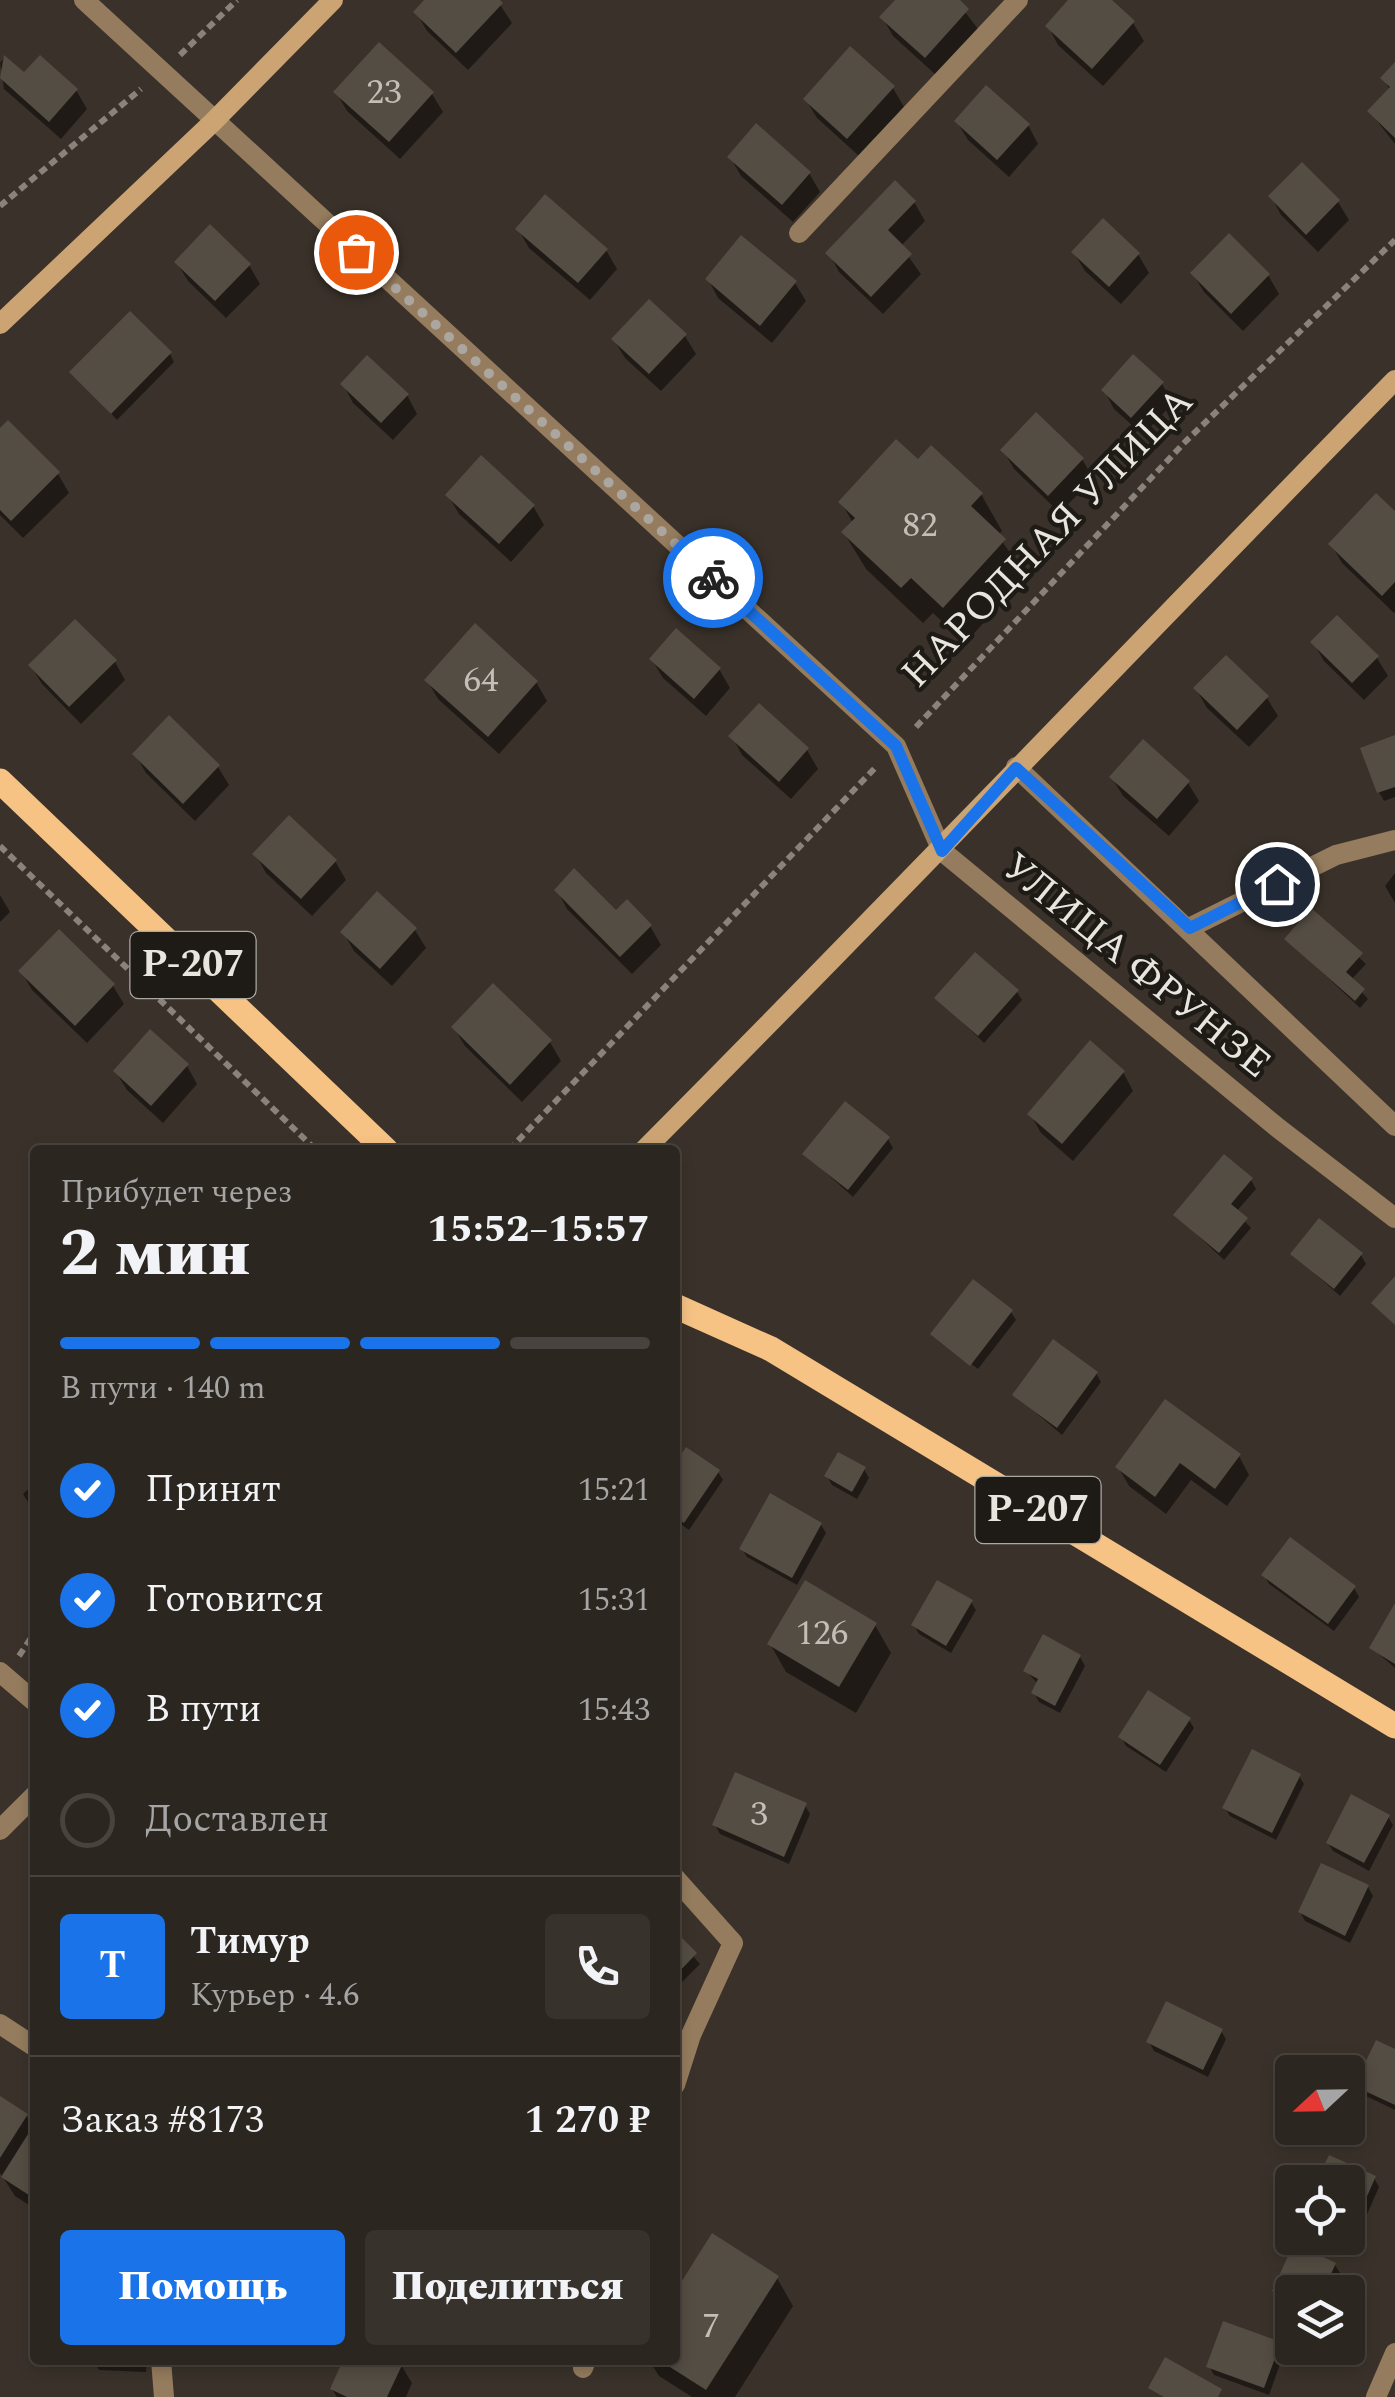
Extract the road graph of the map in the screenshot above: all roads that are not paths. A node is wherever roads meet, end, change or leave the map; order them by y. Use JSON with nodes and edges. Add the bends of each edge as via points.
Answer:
{"nodes":[{"id":1,"x":84,"y":0,"type":"edge"},
{"id":2,"x":333,"y":0,"type":"edge"},
{"id":3,"x":1018,"y":0,"type":"edge"},
{"id":4,"x":213,"y":122,"type":"junction"},
{"id":5,"x":799,"y":233,"type":"dead end"},
{"id":6,"x":0,"y":324,"type":"edge"},
{"id":7,"x":1395,"y":380,"type":"edge"},
{"id":8,"x":1016,"y":768,"type":"junction"},
{"id":9,"x":0,"y":780,"type":"edge"},
{"id":10,"x":1395,"y":840,"type":"edge"},
{"id":11,"x":942,"y":851,"type":"junction"},
{"id":12,"x":1190,"y":928,"type":"junction"},
{"id":13,"x":1395,"y":1126,"type":"edge"},
{"id":14,"x":381,"y":1145,"type":"edge"},
{"id":15,"x":649,"y":1145,"type":"edge"},
{"id":16,"x":1395,"y":1218,"type":"edge"},
{"id":17,"x":680,"y":1308,"type":"edge"},
{"id":18,"x":0,"y":1672,"type":"edge"},
{"id":19,"x":30,"y":1698,"type":"edge"},
{"id":20,"x":1395,"y":1726,"type":"edge"},
{"id":21,"x":30,"y":1800,"type":"edge"},
{"id":22,"x":0,"y":1830,"type":"edge"},
{"id":23,"x":680,"y":1884,"type":"edge"},
{"id":24,"x":0,"y":2024,"type":"edge"},
{"id":25,"x":30,"y":2044,"type":"edge"},
{"id":26,"x":680,"y":2070,"type":"edge"},
{"id":27,"x":1395,"y":2354,"type":"edge"},
{"id":28,"x":161,"y":2365,"type":"edge"},
{"id":29,"x":164,"y":2397,"type":"edge"},
{"id":30,"x":1376,"y":2397,"type":"edge"}],
"edges":[{"from":1,"to":4,"type":"street","name":"УЛИЦА ФРУНЗЕ"},
{"from":2,"to":4,"type":"street"},
{"from":3,"to":5,"type":"street"},
{"from":4,"to":6,"type":"street"},
{"from":4,"to":11,"type":"street","name":"УЛИЦА ФРУНЗЕ","via":[[896,746]]},
{"from":7,"to":8,"type":"street"},
{"from":8,"to":11,"type":"street"},
{"from":8,"to":12,"type":"street"},
{"from":9,"to":14,"type":"main road","number":"Р-207"},
{"from":10,"to":12,"type":"street","via":[[1336,855]]},
{"from":11,"to":15,"type":"street"},
{"from":11,"to":16,"type":"street","name":"УЛИЦА ФРУНЗЕ"},
{"from":12,"to":13,"type":"street"},
{"from":17,"to":20,"type":"main road","number":"Р-207","via":[[772,1349]]},
{"from":18,"to":19,"type":"street"},
{"from":21,"to":22,"type":"street"},
{"from":23,"to":26,"type":"street","via":[[733,1944]]},
{"from":24,"to":25,"type":"street"},
{"from":27,"to":30,"type":"street"},
{"from":28,"to":29,"type":"street"}]}
